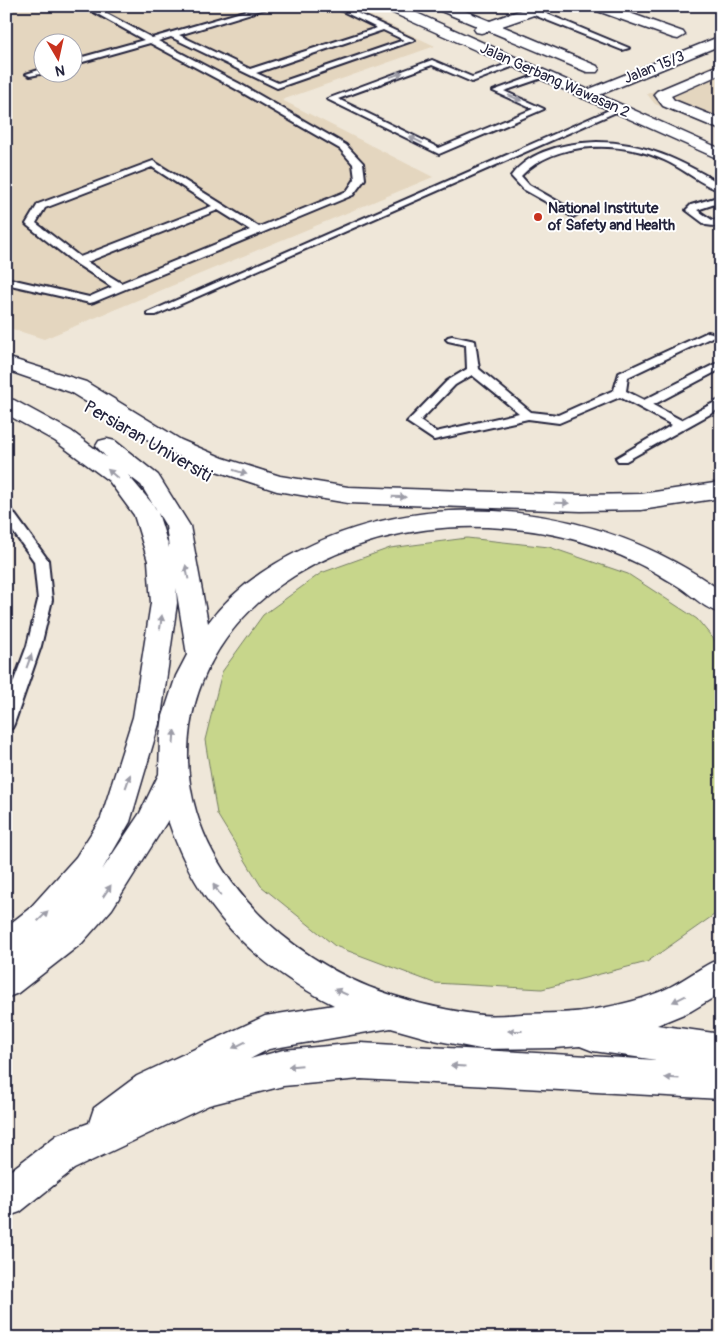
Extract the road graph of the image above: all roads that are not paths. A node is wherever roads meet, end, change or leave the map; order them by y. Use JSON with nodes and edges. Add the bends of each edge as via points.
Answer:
{"nodes":[{"id":1,"x":86,"y":6,"type":"edge"},
{"id":2,"x":271,"y":6,"type":"edge"},
{"id":3,"x":334,"y":6,"type":"edge"},
{"id":4,"x":389,"y":6,"type":"edge"},
{"id":5,"x":441,"y":6,"type":"edge"},
{"id":6,"x":597,"y":6,"type":"edge"},
{"id":7,"x":539,"y":9,"type":"edge"},
{"id":8,"x":281,"y":10,"type":"dead end"},
{"id":9,"x":234,"y":26,"type":"dead end"},
{"id":10,"x":489,"y":26,"type":"junction"},
{"id":11,"x":383,"y":28,"type":"junction"},
{"id":12,"x":173,"y":35,"type":"junction"},
{"id":13,"x":678,"y":35,"type":"dead end"},
{"id":14,"x":459,"y":37,"type":"junction"},
{"id":15,"x":196,"y":38,"type":"dead end"},
{"id":16,"x":721,"y":40,"type":"edge"},
{"id":17,"x":152,"y":41,"type":"junction"},
{"id":18,"x":186,"y":41,"type":"junction"},
{"id":19,"x":624,"y":48,"type":"dead end"},
{"id":20,"x":82,"y":60,"type":"edge"},
{"id":21,"x":518,"y":63,"type":"junction"},
{"id":22,"x":721,"y":68,"type":"edge"},
{"id":23,"x":592,"y":69,"type":"dead end"},
{"id":24,"x":250,"y":72,"type":"junction"},
{"id":25,"x":542,"y":75,"type":"junction"},
{"id":26,"x":472,"y":80,"type":"junction"},
{"id":27,"x":497,"y":90,"type":"junction"},
{"id":28,"x":587,"y":95,"type":"junction"},
{"id":29,"x":619,"y":109,"type":"junction"},
{"id":30,"x":721,"y":125,"type":"edge"},
{"id":31,"x":540,"y":142,"type":"junction"},
{"id":32,"x":557,"y":151,"type":"junction"},
{"id":33,"x":721,"y":155,"type":"edge"},
{"id":34,"x":721,"y":188,"type":"edge"},
{"id":35,"x":721,"y":199,"type":"edge"},
{"id":36,"x":219,"y":206,"type":"junction"},
{"id":37,"x":573,"y":214,"type":"dead end"},
{"id":38,"x":721,"y":224,"type":"edge"},
{"id":39,"x":258,"y":231,"type":"junction"},
{"id":40,"x":79,"y":261,"type":"junction"},
{"id":41,"x":6,"y":281,"type":"edge"},
{"id":42,"x":121,"y":288,"type":"junction"},
{"id":43,"x":152,"y":313,"type":"dead end"},
{"id":44,"x":708,"y":335,"type":"dead end"},
{"id":45,"x":452,"y":339,"type":"dead end"},
{"id":46,"x":6,"y":363,"type":"edge"},
{"id":47,"x":721,"y":364,"type":"edge"},
{"id":48,"x":6,"y":368,"type":"edge"},
{"id":49,"x":472,"y":370,"type":"junction"},
{"id":50,"x":620,"y":392,"type":"junction"},
{"id":51,"x":6,"y":394,"type":"edge"},
{"id":52,"x":721,"y":403,"type":"edge"},
{"id":53,"x":6,"y":405,"type":"edge"},
{"id":54,"x":644,"y":405,"type":"junction"},
{"id":55,"x":528,"y":416,"type":"junction"},
{"id":56,"x":682,"y":426,"type":"junction"},
{"id":57,"x":622,"y":458,"type":"dead end"},
{"id":58,"x":721,"y":490,"type":"edge"},
{"id":59,"x":721,"y":507,"type":"edge"},
{"id":60,"x":6,"y":512,"type":"edge"},
{"id":61,"x":412,"y":523,"type":"junction"},
{"id":62,"x":552,"y":526,"type":"junction"},
{"id":63,"x":721,"y":604,"type":"edge"},
{"id":64,"x":200,"y":654,"type":"junction"},
{"id":65,"x":6,"y":724,"type":"edge"},
{"id":66,"x":173,"y":775,"type":"junction"},
{"id":67,"x":6,"y":948,"type":"edge"},
{"id":68,"x":721,"y":974,"type":"edge"},
{"id":69,"x":6,"y":982,"type":"edge"},
{"id":70,"x":389,"y":1012,"type":"junction"},
{"id":71,"x":564,"y":1031,"type":"junction"},
{"id":72,"x":721,"y":1051,"type":"edge"},
{"id":73,"x":721,"y":1081,"type":"edge"},
{"id":74,"x":56,"y":1158,"type":"junction"},
{"id":75,"x":6,"y":1198,"type":"edge"}],
"edges":[{"from":1,"to":17,"type":"lane"},
{"from":2,"to":12,"type":"lane"},
{"from":3,"to":11,"type":"lane"},
{"from":4,"to":14,"type":"main road","name":"Jalan Gerbang Wawasan 2"},
{"from":5,"to":10,"type":"main road"},
{"from":6,"to":13,"type":"main road"},
{"from":7,"to":10,"type":"main road"},
{"from":7,"to":19,"type":"lane"},
{"from":8,"to":9,"type":"lane"},
{"from":10,"to":14,"type":"main road"},
{"from":10,"to":23,"type":"main road"},
{"from":11,"to":24,"type":"lane"},
{"from":11,"to":24,"type":"lane","via":[[411,40],[277,86]]},
{"from":12,"to":17,"type":"lane"},
{"from":12,"to":18,"type":"lane"},
{"from":14,"to":21,"type":"main road","name":"Jalan Gerbang Wawasan 2"},
{"from":15,"to":18,"type":"lane"},
{"from":16,"to":28,"type":"main road","name":"Jalan 15/3"},
{"from":17,"to":20,"type":"lane"},
{"from":17,"to":39,"type":"lane","via":[[343,148],[358,163],[360,178],[350,193]]},
{"from":18,"to":24,"type":"lane"},
{"from":21,"to":25,"type":"main road","name":"Jalan Gerbang Wawasan 2"},
{"from":21,"to":26,"type":"lane"},
{"from":22,"to":30,"type":"main road","via":[[662,94],[668,103]]},
{"from":25,"to":27,"type":"lane"},
{"from":25,"to":28,"type":"main road","name":"Jalan Gerbang Wawasan 2"},
{"from":26,"to":27,"type":"lane"},
{"from":27,"to":26,"type":"lane","one_way":true,"via":[[540,109],[438,151],[331,99],[432,62]]},
{"from":28,"to":29,"type":"main road","name":"Jalan Gerbang Wawasan 2"},
{"from":29,"to":31,"type":"lane"},
{"from":29,"to":33,"type":"main road","name":"Jalan Gerbang Wawasan 2"},
{"from":31,"to":32,"type":"lane"},
{"from":31,"to":43,"type":"lane"},
{"from":32,"to":34,"type":"lane","via":[[591,145],[629,146],[671,159]]},
{"from":32,"to":37,"type":"lane","via":[[520,170],[516,176],[526,187]]},
{"from":35,"to":38,"type":"lane","via":[[691,210],[709,223]]},
{"from":36,"to":39,"type":"lane"},
{"from":36,"to":40,"type":"lane"},
{"from":36,"to":40,"type":"lane","via":[[153,164],[41,206],[32,224]]},
{"from":39,"to":42,"type":"lane"},
{"from":40,"to":42,"type":"lane"},
{"from":41,"to":42,"type":"lane","via":[[90,300]]},
{"from":44,"to":50,"type":"lane","via":[[623,375]]},
{"from":45,"to":49,"type":"lane","via":[[470,343]]},
{"from":46,"to":58,"type":"main road","one_way":true,"via":[[78,387],[173,445],[215,464],[277,484],[348,495],[581,503],[641,502]]},
{"from":47,"to":54,"type":"lane"},
{"from":48,"to":61,"type":"main road","name":"Persiaran Universiti","via":[[84,404],[189,469],[228,486],[270,499]]},
{"from":49,"to":55,"type":"lane"},
{"from":49,"to":55,"type":"lane","via":[[451,383],[413,422],[434,436]]},
{"from":50,"to":54,"type":"lane"},
{"from":50,"to":55,"type":"lane","via":[[559,419]]},
{"from":64,"to":51,"type":"main road","name":"Persiaran Universiti","one_way":true,"via":[[178,526],[150,480],[95,436]]},
{"from":52,"to":56,"type":"lane"},
{"from":67,"to":53,"type":"main road","one_way":true,"via":[[42,918],[87,868],[115,822],[147,717],[164,603],[161,561],[146,513],[117,476],[63,436]]},
{"from":54,"to":56,"type":"lane"},
{"from":56,"to":57,"type":"lane"},
{"from":59,"to":62,"type":"main road","via":[[664,516]]},
{"from":65,"to":60,"type":"lane","one_way":true,"via":[[34,646],[45,600],[41,560]]},
{"from":61,"to":62,"type":"main road","via":[[481,518]]},
{"from":61,"to":64,"type":"main road","via":[[368,532],[327,547],[288,567],[254,591],[224,620]]},
{"from":62,"to":63,"type":"main road","via":[[604,539],[654,560]]},
{"from":66,"to":64,"type":"main road","one_way":true,"via":[[173,732],[183,692]]},
{"from":69,"to":66,"type":"main road","one_way":true,"via":[[70,932],[102,899],[152,821]]},
{"from":70,"to":66,"type":"main road","one_way":true,"via":[[336,990],[290,962],[250,930],[219,893],[195,854],[180,815]]},
{"from":68,"to":71,"type":"main road","one_way":true,"via":[[679,999],[624,1020]]},
{"from":71,"to":70,"type":"main road","one_way":true,"via":[[475,1031]]},
{"from":70,"to":74,"type":"main road","one_way":true,"via":[[265,1033],[150,1089]]},
{"from":71,"to":72,"type":"main road"},
{"from":73,"to":74,"type":"main road","one_way":true,"via":[[361,1061],[283,1068],[205,1088]]},
{"from":74,"to":75,"type":"main road"}]}
